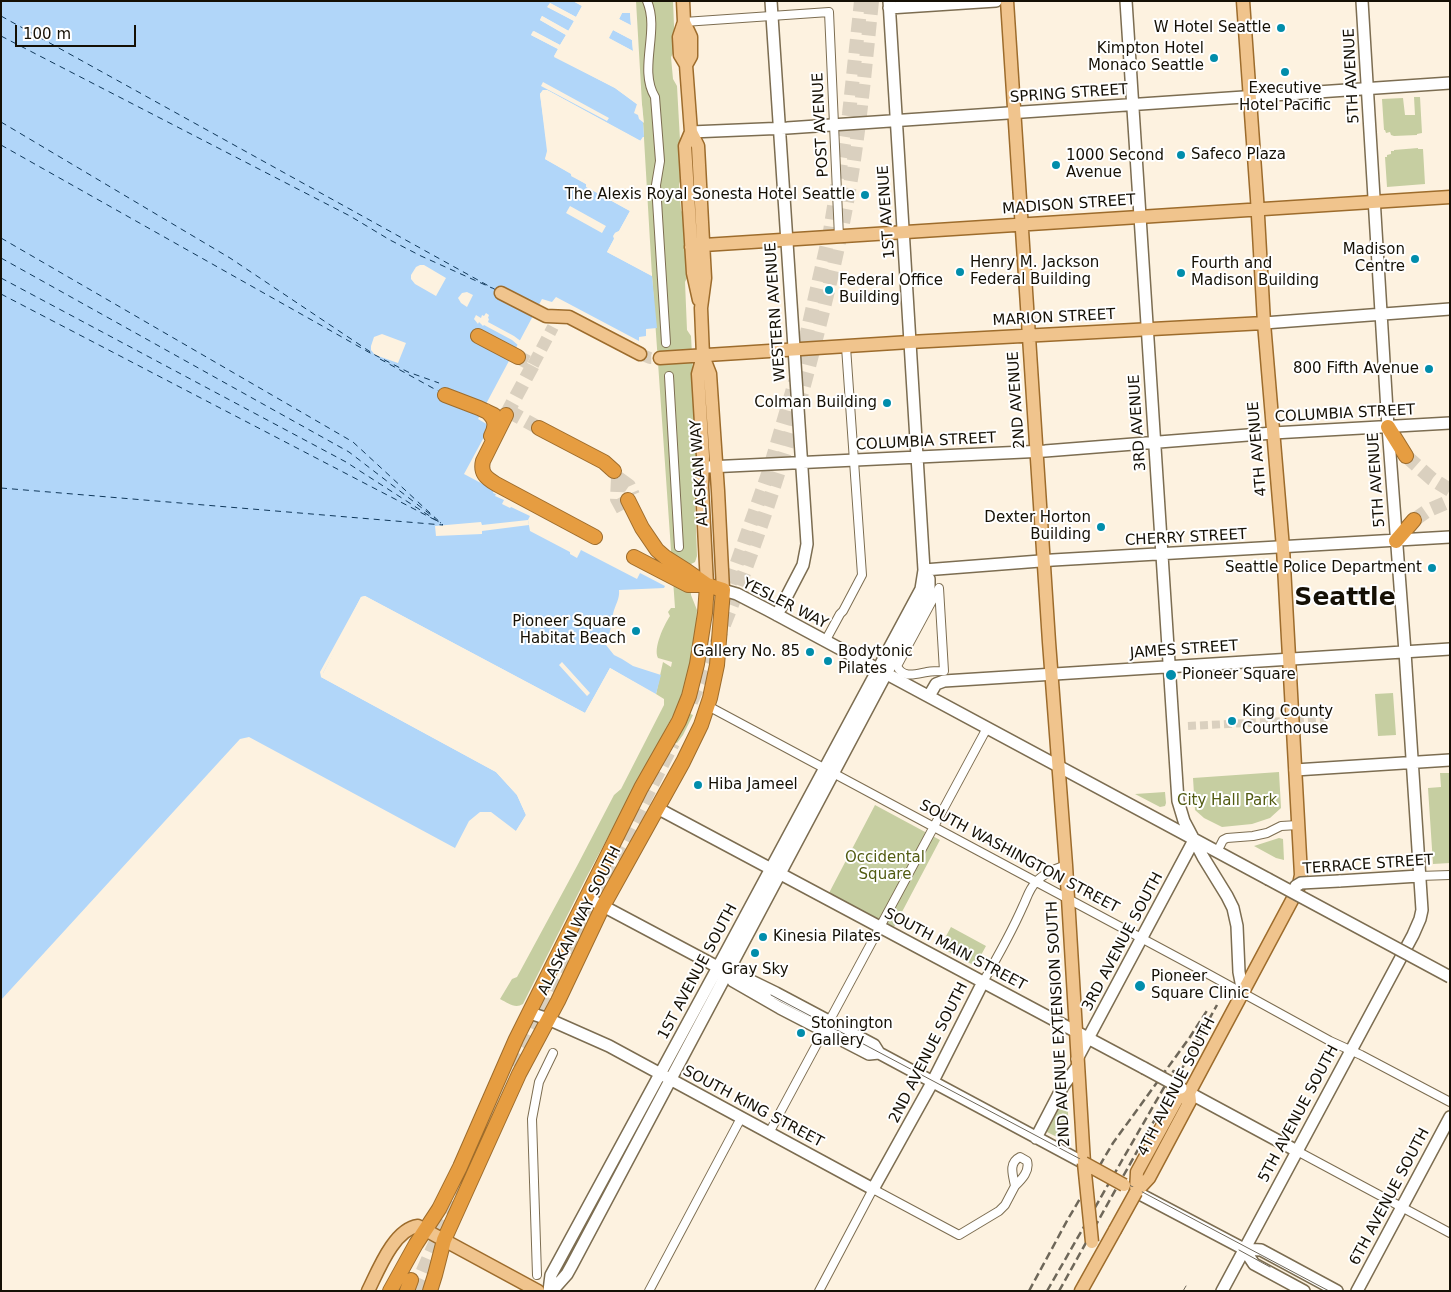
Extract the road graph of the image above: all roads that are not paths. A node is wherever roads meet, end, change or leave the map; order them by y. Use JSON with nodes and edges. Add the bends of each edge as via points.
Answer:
{"nodes":[{"id":1,"x":646,"y":1,"type":"edge"},
{"id":2,"x":683,"y":1,"type":"edge"},
{"id":3,"x":771,"y":1,"type":"edge"},
{"id":4,"x":996,"y":1,"type":"edge"},
{"id":5,"x":1007,"y":1,"type":"edge"},
{"id":6,"x":1126,"y":1,"type":"edge"},
{"id":7,"x":1243,"y":1,"type":"edge"},
{"id":8,"x":1362,"y":1,"type":"edge"},
{"id":9,"x":889,"y":5,"type":"edge"},
{"id":10,"x":772,"y":15,"type":"junction"},
{"id":11,"x":684,"y":22,"type":"junction"},
{"id":12,"x":1450,"y":83,"type":"edge"},
{"id":13,"x":1368,"y":88,"type":"junction"},
{"id":14,"x":1250,"y":96,"type":"junction"},
{"id":15,"x":1132,"y":104,"type":"junction"},
{"id":16,"x":1014,"y":112,"type":"junction"},
{"id":17,"x":896,"y":120,"type":"junction"},
{"id":18,"x":834,"y":125,"type":"junction"},
{"id":19,"x":778,"y":128,"type":"junction"},
{"id":20,"x":691,"y":132,"type":"junction"},
{"id":21,"x":1450,"y":197,"type":"edge"},
{"id":22,"x":1375,"y":202,"type":"junction"},
{"id":23,"x":1258,"y":210,"type":"junction"},
{"id":24,"x":1140,"y":216,"type":"junction"},
{"id":25,"x":1022,"y":225,"type":"junction"},
{"id":26,"x":903,"y":233,"type":"junction"},
{"id":27,"x":839,"y":237,"type":"junction"},
{"id":28,"x":786,"y":240,"type":"junction"},
{"id":29,"x":697,"y":246,"type":"junction"},
{"id":30,"x":501,"y":293,"type":"dead end"},
{"id":31,"x":1450,"y":310,"type":"edge"},
{"id":32,"x":1381,"y":314,"type":"junction"},
{"id":33,"x":1264,"y":322,"type":"junction"},
{"id":34,"x":1146,"y":329,"type":"junction"},
{"id":35,"x":478,"y":336,"type":"dead end"},
{"id":36,"x":1029,"y":336,"type":"junction"},
{"id":37,"x":910,"y":342,"type":"junction"},
{"id":38,"x":666,"y":343,"type":"dead end"},
{"id":39,"x":846,"y":347,"type":"junction"},
{"id":40,"x":793,"y":350,"type":"junction"},
{"id":41,"x":640,"y":354,"type":"tunnel mouth"},
{"id":42,"x":703,"y":356,"type":"junction"},
{"id":43,"x":518,"y":357,"type":"tunnel mouth"},
{"id":44,"x":660,"y":358,"type":"tunnel mouth"},
{"id":45,"x":669,"y":376,"type":"dead end"},
{"id":46,"x":445,"y":395,"type":"dead end"},
{"id":47,"x":486,"y":411,"type":"junction"},
{"id":48,"x":1450,"y":423,"type":"edge"},
{"id":49,"x":1388,"y":427,"type":"junction"},
{"id":50,"x":539,"y":428,"type":"tunnel mouth"},
{"id":51,"x":1274,"y":433,"type":"junction"},
{"id":52,"x":1155,"y":442,"type":"junction"},
{"id":53,"x":1037,"y":452,"type":"junction"},
{"id":54,"x":1406,"y":456,"type":"tunnel mouth"},
{"id":55,"x":917,"y":458,"type":"junction"},
{"id":56,"x":854,"y":460,"type":"junction"},
{"id":57,"x":802,"y":463,"type":"junction"},
{"id":58,"x":716,"y":466,"type":"junction"},
{"id":59,"x":703,"y":467,"type":"junction"},
{"id":60,"x":614,"y":471,"type":"dead end"},
{"id":61,"x":490,"y":480,"type":"junction"},
{"id":62,"x":628,"y":502,"type":"tunnel mouth"},
{"id":63,"x":1414,"y":520,"type":"tunnel mouth"},
{"id":64,"x":595,"y":537,"type":"dead end"},
{"id":65,"x":1450,"y":537,"type":"edge"},
{"id":66,"x":1396,"y":541,"type":"junction"},
{"id":67,"x":679,"y":547,"type":"dead end"},
{"id":68,"x":1283,"y":548,"type":"junction"},
{"id":69,"x":1162,"y":554,"type":"junction"},
{"id":70,"x":634,"y":557,"type":"dead end"},
{"id":71,"x":1044,"y":561,"type":"junction"},
{"id":72,"x":924,"y":570,"type":"junction"},
{"id":73,"x":706,"y":585,"type":"junction"},
{"id":74,"x":939,"y":588,"type":"joint"},
{"id":75,"x":723,"y":590,"type":"junction"},
{"id":76,"x":777,"y":615,"type":"junction"},
{"id":77,"x":827,"y":642,"type":"junction"},
{"id":78,"x":1450,"y":649,"type":"edge"},
{"id":79,"x":1405,"y":652,"type":"junction"},
{"id":80,"x":1290,"y":659,"type":"junction"},
{"id":81,"x":1169,"y":666,"type":"junction"},
{"id":82,"x":882,"y":671,"type":"junction"},
{"id":83,"x":1052,"y":674,"type":"junction"},
{"id":84,"x":929,"y":696,"type":"junction"},
{"id":85,"x":708,"y":706,"type":"junction"},
{"id":86,"x":987,"y":728,"type":"junction"},
{"id":87,"x":1450,"y":760,"type":"edge"},
{"id":88,"x":1412,"y":762,"type":"junction"},
{"id":89,"x":1058,"y":766,"type":"junction"},
{"id":90,"x":1295,"y":770,"type":"junction"},
{"id":91,"x":829,"y":771,"type":"junction"},
{"id":92,"x":657,"y":808,"type":"junction"},
{"id":93,"x":1298,"y":825,"type":"junction"},
{"id":94,"x":934,"y":828,"type":"junction"},
{"id":95,"x":1194,"y":840,"type":"junction"},
{"id":96,"x":1217,"y":852,"type":"junction"},
{"id":97,"x":1066,"y":866,"type":"junction"},
{"id":98,"x":775,"y":870,"type":"junction"},
{"id":99,"x":1450,"y":875,"type":"edge"},
{"id":100,"x":1419,"y":876,"type":"junction"},
{"id":101,"x":1035,"y":882,"type":"junction"},
{"id":102,"x":1294,"y":893,"type":"junction"},
{"id":103,"x":586,"y":897,"type":"junction"},
{"id":104,"x":1068,"y":900,"type":"junction"},
{"id":105,"x":603,"y":906,"type":"junction"},
{"id":106,"x":880,"y":927,"type":"junction"},
{"id":107,"x":1141,"y":939,"type":"junction"},
{"id":108,"x":1404,"y":953,"type":"joint"},
{"id":109,"x":723,"y":969,"type":"junction"},
{"id":110,"x":1450,"y":977,"type":"edge"},
{"id":111,"x":983,"y":982,"type":"junction"},
{"id":112,"x":1243,"y":993,"type":"junction"},
{"id":113,"x":530,"y":1013,"type":"junction"},
{"id":114,"x":548,"y":1019,"type":"junction"},
{"id":115,"x":826,"y":1026,"type":"junction"},
{"id":116,"x":1076,"y":1032,"type":"junction"},
{"id":117,"x":1088,"y":1038,"type":"junction"},
{"id":118,"x":1350,"y":1050,"type":"junction"},
{"id":119,"x":553,"y":1052,"type":"dead end"},
{"id":120,"x":1077,"y":1063,"type":"junction"},
{"id":121,"x":660,"y":1074,"type":"junction"},
{"id":122,"x":670,"y":1080,"type":"junction"},
{"id":123,"x":932,"y":1082,"type":"junction"},
{"id":124,"x":1185,"y":1091,"type":"junction"},
{"id":125,"x":1450,"y":1102,"type":"edge"},
{"id":126,"x":1450,"y":1117,"type":"edge"},
{"id":127,"x":741,"y":1118,"type":"junction"},
{"id":128,"x":769,"y":1132,"type":"junction"},
{"id":129,"x":1036,"y":1138,"type":"junction"},
{"id":130,"x":1297,"y":1151,"type":"junction"},
{"id":131,"x":1084,"y":1163,"type":"junction"},
{"id":132,"x":1015,"y":1186,"type":"dead end"},
{"id":133,"x":873,"y":1189,"type":"junction"},
{"id":134,"x":1136,"y":1192,"type":"junction"},
{"id":135,"x":1402,"y":1207,"type":"junction"},
{"id":136,"x":426,"y":1230,"type":"junction"},
{"id":137,"x":1450,"y":1233,"type":"edge"},
{"id":138,"x":444,"y":1240,"type":"junction"},
{"id":139,"x":1244,"y":1249,"type":"junction"},
{"id":140,"x":537,"y":1275,"type":"dead end"},
{"id":141,"x":1084,"y":1285,"type":"edge"},
{"id":142,"x":368,"y":1291,"type":"edge"},
{"id":143,"x":390,"y":1291,"type":"edge"},
{"id":144,"x":430,"y":1291,"type":"edge"},
{"id":145,"x":538,"y":1291,"type":"edge"},
{"id":146,"x":550,"y":1291,"type":"edge"},
{"id":147,"x":649,"y":1291,"type":"edge"},
{"id":148,"x":819,"y":1291,"type":"edge"},
{"id":149,"x":1222,"y":1291,"type":"edge"},
{"id":150,"x":1304,"y":1291,"type":"edge"},
{"id":151,"x":1337,"y":1291,"type":"edge"},
{"id":152,"x":1357,"y":1291,"type":"edge"}],
"edges":[{"from":1,"to":38,"type":"street","via":[[650,8],[652,38],[648,60],[650,89],[655,97],[660,161],[656,185]]},
{"from":2,"to":11,"type":"main road","name":"ALASKAN WAY"},
{"from":3,"to":10,"type":"main road","name":"WESTERN AVENUE"},
{"from":4,"to":9,"type":"main road"},
{"from":5,"to":16,"type":"main road","name":"2ND AVENUE"},
{"from":6,"to":15,"type":"main road","name":"3RD AVENUE"},
{"from":7,"to":14,"type":"main road","name":"4TH AVENUE"},
{"from":8,"to":13,"type":"main road","name":"5TH AVENUE"},
{"from":9,"to":17,"type":"main road","name":"1ST AVENUE"},
{"from":10,"to":11,"type":"street"},
{"from":10,"to":18,"type":"street","name":"POST AVENUE","via":[[829,12]]},
{"from":10,"to":19,"type":"main road","name":"WESTERN AVENUE"},
{"from":11,"to":20,"type":"main road","name":"ALASKAN WAY","via":[[691,37],[691,56],[686,65]]},
{"from":12,"to":13,"type":"main road","name":"SPRING STREET"},
{"from":13,"to":14,"type":"main road","name":"SPRING STREET"},
{"from":13,"to":22,"type":"main road","name":"5TH AVENUE"},
{"from":14,"to":15,"type":"main road","name":"SPRING STREET"},
{"from":14,"to":23,"type":"main road","name":"4TH AVENUE"},
{"from":15,"to":16,"type":"main road","name":"SPRING STREET"},
{"from":15,"to":24,"type":"main road","name":"3RD AVENUE"},
{"from":16,"to":17,"type":"main road","name":"SPRING STREET"},
{"from":16,"to":25,"type":"main road","name":"2ND AVENUE"},
{"from":17,"to":18,"type":"main road","name":"SPRING STREET"},
{"from":17,"to":26,"type":"main road","name":"1ST AVENUE"},
{"from":18,"to":19,"type":"main road","name":"SPRING STREET"},
{"from":18,"to":27,"type":"street","name":"POST AVENUE"},
{"from":19,"to":20,"type":"main road","name":"SPRING STREET"},
{"from":19,"to":28,"type":"main road","name":"WESTERN AVENUE"},
{"from":20,"to":29,"type":"main road","name":"ALASKAN WAY","via":[[698,146]]},
{"from":21,"to":22,"type":"main road","name":"MADISON STREET"},
{"from":22,"to":23,"type":"main road","name":"MADISON STREET"},
{"from":22,"to":32,"type":"main road","name":"5TH AVENUE"},
{"from":23,"to":24,"type":"main road","name":"MADISON STREET"},
{"from":23,"to":33,"type":"main road","name":"4TH AVENUE"},
{"from":24,"to":25,"type":"main road","name":"MADISON STREET"},
{"from":24,"to":34,"type":"main road","name":"3RD AVENUE"},
{"from":25,"to":26,"type":"main road","name":"MADISON STREET"},
{"from":25,"to":36,"type":"main road","name":"2ND AVENUE"},
{"from":26,"to":27,"type":"main road","name":"MADISON STREET"},
{"from":26,"to":37,"type":"main road","name":"1ST AVENUE"},
{"from":27,"to":28,"type":"main road","name":"MADISON STREET"},
{"from":28,"to":29,"type":"main road","name":"MADISON STREET"},
{"from":28,"to":40,"type":"main road","name":"WESTERN AVENUE"},
{"from":29,"to":42,"type":"main road","name":"ALASKAN WAY","via":[[705,278],[701,308]]},
{"from":30,"to":41,"type":"main road","via":[[554,322],[569,317]]},
{"from":31,"to":32,"type":"main road","name":"MARION STREET"},
{"from":32,"to":33,"type":"main road","name":"MARION STREET"},
{"from":32,"to":49,"type":"main road","name":"5TH AVENUE"},
{"from":33,"to":34,"type":"main road","name":"MARION STREET"},
{"from":33,"to":51,"type":"main road","name":"4TH AVENUE"},
{"from":34,"to":36,"type":"main road","name":"MARION STREET"},
{"from":34,"to":52,"type":"main road","name":"3RD AVENUE"},
{"from":35,"to":43,"type":"highway"},
{"from":36,"to":37,"type":"main road","name":"MARION STREET"},
{"from":36,"to":53,"type":"main road","name":"2ND AVENUE"},
{"from":37,"to":39,"type":"main road","name":"MARION STREET"},
{"from":37,"to":55,"type":"main road","name":"1ST AVENUE"},
{"from":39,"to":40,"type":"main road","name":"MARION STREET"},
{"from":39,"to":56,"type":"street"},
{"from":40,"to":42,"type":"main road","name":"MARION STREET"},
{"from":40,"to":57,"type":"main road","name":"WESTERN AVENUE"},
{"from":42,"to":44,"type":"main road","name":"MARION STREET"},
{"from":42,"to":58,"type":"main road","name":"ALASKAN WAY","via":[[710,374]]},
{"from":42,"to":59,"type":"main road","name":"ALASKAN WAY","via":[[698,374]]},
{"from":45,"to":67,"type":"street"},
{"from":46,"to":47,"type":"highway"},
{"from":47,"to":61,"type":"highway","via":[[494,418],[495,430],[478,469]]},
{"from":47,"to":61,"type":"highway","via":[[504,417],[483,461],[482,470]]},
{"from":48,"to":49,"type":"main road","name":"COLUMBIA STREET"},
{"from":49,"to":51,"type":"main road","name":"COLUMBIA STREET"},
{"from":49,"to":54,"type":"highway"},
{"from":49,"to":66,"type":"main road","name":"5TH AVENUE"},
{"from":50,"to":60,"type":"highway","via":[[604,462]]},
{"from":51,"to":52,"type":"main road","name":"COLUMBIA STREET"},
{"from":51,"to":68,"type":"main road","name":"4TH AVENUE"},
{"from":52,"to":53,"type":"main road","name":"COLUMBIA STREET"},
{"from":52,"to":69,"type":"main road","name":"3RD AVENUE"},
{"from":53,"to":55,"type":"main road","name":"COLUMBIA STREET"},
{"from":53,"to":71,"type":"main road","name":"2ND AVENUE"},
{"from":55,"to":56,"type":"main road","name":"COLUMBIA STREET"},
{"from":55,"to":72,"type":"main road","name":"1ST AVENUE"},
{"from":56,"to":57,"type":"main road","name":"COLUMBIA STREET"},
{"from":56,"to":77,"type":"street","via":[[862,575]]},
{"from":57,"to":58,"type":"main road","name":"COLUMBIA STREET"},
{"from":57,"to":76,"type":"main road","name":"WESTERN AVENUE","via":[[805,556]]},
{"from":58,"to":59,"type":"main road","name":"COLUMBIA STREET"},
{"from":58,"to":75,"type":"main road","name":"ALASKAN WAY"},
{"from":59,"to":73,"type":"main road","name":"ALASKAN WAY"},
{"from":61,"to":64,"type":"highway"},
{"from":62,"to":73,"type":"highway","via":[[657,550]]},
{"from":63,"to":66,"type":"highway"},
{"from":65,"to":66,"type":"main road","name":"CHERRY STREET"},
{"from":66,"to":68,"type":"main road","name":"CHERRY STREET"},
{"from":66,"to":79,"type":"main road","name":"5TH AVENUE"},
{"from":68,"to":69,"type":"main road","name":"CHERRY STREET"},
{"from":68,"to":80,"type":"main road","name":"4TH AVENUE"},
{"from":69,"to":71,"type":"main road","name":"CHERRY STREET"},
{"from":69,"to":81,"type":"main road","name":"3RD AVENUE"},
{"from":70,"to":73,"type":"highway","via":[[688,585]]},
{"from":71,"to":72,"type":"main road","name":"CHERRY STREET"},
{"from":71,"to":83,"type":"main road","name":"2ND AVENUE"},
{"from":72,"to":82,"type":"main road","name":"1ST AVENUE","via":[[921,589]]},
{"from":73,"to":75,"type":"highway"},
{"from":73,"to":103,"type":"highway","name":"ALASKAN WAY SOUTH","via":[[699,653],[689,696],[679,721]]},
{"from":74,"to":74,"type":"street","via":[[897,666],[904,673],[944,671]]},
{"from":75,"to":76,"type":"main road","name":"YESLER WAY"},
{"from":75,"to":85,"type":"highway","name":"ALASKAN WAY SOUTH","via":[[717,666]]},
{"from":76,"to":77,"type":"main road","name":"YESLER WAY"},
{"from":77,"to":82,"type":"main road","name":"YESLER WAY"},
{"from":78,"to":79,"type":"main road","name":"JAMES STREET"},
{"from":79,"to":80,"type":"main road","name":"JAMES STREET"},
{"from":79,"to":88,"type":"main road","name":"5TH AVENUE"},
{"from":80,"to":81,"type":"main road","name":"JAMES STREET"},
{"from":80,"to":90,"type":"main road","name":"4TH AVENUE"},
{"from":81,"to":83,"type":"main road","name":"JAMES STREET"},
{"from":81,"to":95,"type":"main road","name":"3RD AVENUE","via":[[1178,801]]},
{"from":82,"to":84,"type":"main road","name":"YESLER WAY"},
{"from":82,"to":91,"type":"main road","name":"1ST AVENUE SOUTH"},
{"from":83,"to":84,"type":"main road","name":"JAMES STREET","via":[[944,681],[936,684]]},
{"from":83,"to":89,"type":"main road","name":"2ND AVENUE"},
{"from":84,"to":86,"type":"main road","name":"YESLER WAY"},
{"from":85,"to":91,"type":"street","name":"SOUTH WASHINGTON STREET"},
{"from":85,"to":92,"type":"highway","name":"ALASKAN WAY SOUTH","via":[[696,738]]},
{"from":86,"to":89,"type":"main road","name":"YESLER WAY"},
{"from":86,"to":94,"type":"street"},
{"from":87,"to":88,"type":"main road"},
{"from":88,"to":90,"type":"main road"},
{"from":88,"to":100,"type":"main road","name":"5TH AVENUE"},
{"from":89,"to":95,"type":"main road","name":"YESLER WAY"},
{"from":89,"to":97,"type":"main road","name":"2ND AVENUE EXTENSION SOUTH"},
{"from":90,"to":93,"type":"main road","name":"4TH AVENUE"},
{"from":91,"to":94,"type":"street","name":"SOUTH WASHINGTON STREET"},
{"from":91,"to":98,"type":"main road","name":"1ST AVENUE SOUTH"},
{"from":92,"to":98,"type":"main road","name":"SOUTH MAIN STREET"},
{"from":92,"to":105,"type":"highway","name":"ALASKAN WAY SOUTH"},
{"from":93,"to":96,"type":"street","via":[[1282,826],[1253,836],[1228,838],[1223,840]]},
{"from":93,"to":102,"type":"main road","name":"4TH AVENUE","via":[[1301,875]]},
{"from":94,"to":101,"type":"street","name":"SOUTH WASHINGTON STREET"},
{"from":94,"to":106,"type":"street"},
{"from":95,"to":96,"type":"main road","name":"YESLER WAY"},
{"from":95,"to":107,"type":"main road","name":"3RD AVENUE SOUTH"},
{"from":95,"to":112,"type":"main road","name":"3RD AVENUE","via":[[1234,912]]},
{"from":96,"to":102,"type":"main road","name":"YESLER WAY","bridge":true},
{"from":97,"to":101,"type":"street"},
{"from":97,"to":104,"type":"main road","name":"2ND AVENUE EXTENSION SOUTH"},
{"from":98,"to":106,"type":"main road","name":"SOUTH MAIN STREET"},
{"from":98,"to":109,"type":"main road","name":"1ST AVENUE SOUTH"},
{"from":99,"to":100,"type":"street","name":"TERRACE STREET"},
{"from":100,"to":102,"type":"main road","name":"TERRACE STREET","bridge":true,"via":[[1301,884],[1296,886]]},
{"from":100,"to":108,"type":"main road","name":"5TH AVENUE","via":[[1421,914]]},
{"from":101,"to":104,"type":"street","name":"SOUTH WASHINGTON STREET"},
{"from":101,"to":111,"type":"street","name":"2ND AVENUE SOUTH"},
{"from":102,"to":110,"type":"main road","name":"YESLER WAY","bridge":true},
{"from":102,"to":112,"type":"main road","name":"4TH AVENUE SOUTH"},
{"from":103,"to":105,"type":"main road"},
{"from":103,"to":113,"type":"highway","name":"ALASKAN WAY SOUTH"},
{"from":104,"to":107,"type":"street","name":"SOUTH WASHINGTON STREET"},
{"from":104,"to":116,"type":"main road","name":"2ND AVENUE EXTENSION SOUTH"},
{"from":105,"to":109,"type":"main road"},
{"from":105,"to":114,"type":"highway","name":"ALASKAN WAY SOUTH"},
{"from":106,"to":111,"type":"main road","name":"SOUTH MAIN STREET"},
{"from":106,"to":115,"type":"street"},
{"from":107,"to":112,"type":"street","name":"SOUTH WASHINGTON STREET"},
{"from":107,"to":117,"type":"main road","name":"3RD AVENUE SOUTH"},
{"from":108,"to":118,"type":"main road","name":"5TH AVENUE SOUTH"},
{"from":109,"to":115,"type":"main road","via":[[762,986]]},
{"from":109,"to":121,"type":"main road","name":"1ST AVENUE SOUTH"},
{"from":109,"to":122,"type":"main road","name":"1ST AVENUE SOUTH"},
{"from":111,"to":116,"type":"main road","name":"SOUTH MAIN STREET"},
{"from":111,"to":123,"type":"main road","name":"2ND AVENUE SOUTH"},
{"from":112,"to":118,"type":"street","name":"SOUTH WASHINGTON STREET"},
{"from":112,"to":124,"type":"main road","name":"4TH AVENUE SOUTH"},
{"from":113,"to":114,"type":"main road","name":"SOUTH KING STREET"},
{"from":113,"to":136,"type":"highway","name":"ALASKAN WAY SOUTH","via":[[460,1167]]},
{"from":114,"to":121,"type":"main road","name":"SOUTH KING STREET","via":[[609,1046]]},
{"from":114,"to":138,"type":"highway","name":"ALASKAN WAY SOUTH","via":[[519,1074]]},
{"from":115,"to":123,"type":"main road","via":[[874,1045],[879,1054]]},
{"from":115,"to":128,"type":"street"},
{"from":116,"to":117,"type":"main road","name":"SOUTH MAIN STREET"},
{"from":116,"to":120,"type":"main road","name":"2ND AVENUE EXTENSION SOUTH"},
{"from":117,"to":120,"type":"main road","name":"3RD AVENUE SOUTH"},
{"from":117,"to":124,"type":"main road","name":"SOUTH MAIN STREET","bridge":true},
{"from":118,"to":125,"type":"street","name":"SOUTH WASHINGTON STREET"},
{"from":118,"to":130,"type":"main road","name":"5TH AVENUE SOUTH"},
{"from":119,"to":140,"type":"street","via":[[539,1082],[532,1119]]},
{"from":120,"to":129,"type":"main road","name":"3RD AVENUE SOUTH"},
{"from":120,"to":131,"type":"main road","name":"2ND AVENUE EXTENSION SOUTH"},
{"from":121,"to":122,"type":"main road","name":"SOUTH KING STREET"},
{"from":121,"to":146,"type":"main road","name":"1ST AVENUE SOUTH","via":[[551,1275]]},
{"from":122,"to":127,"type":"main road","name":"SOUTH KING STREET"},
{"from":122,"to":146,"type":"main road","name":"1ST AVENUE SOUTH","via":[[567,1274]]},
{"from":123,"to":129,"type":"main road"},
{"from":123,"to":133,"type":"main road","name":"2ND AVENUE SOUTH"},
{"from":124,"to":130,"type":"main road","name":"SOUTH MAIN STREET"},
{"from":124,"to":134,"type":"main road","name":"4TH AVENUE SOUTH","via":[[1190,1101],[1149,1178]]},
{"from":126,"to":135,"type":"main road","name":"6TH AVENUE SOUTH"},
{"from":127,"to":128,"type":"main road","name":"SOUTH KING STREET"},
{"from":127,"to":147,"type":"street"},
{"from":128,"to":133,"type":"main road","name":"SOUTH KING STREET"},
{"from":129,"to":131,"type":"main road"},
{"from":130,"to":135,"type":"street","name":"SOUTH MAIN STREET"},
{"from":130,"to":139,"type":"main road","name":"5TH AVENUE SOUTH"},
{"from":131,"to":134,"type":"main road","bridge":true},
{"from":131,"to":141,"type":"main road","name":"2ND AVENUE EXTENSION SOUTH","bridge":true,"via":[[1092,1256]]},
{"from":132,"to":133,"type":"street","name":"SOUTH KING STREET","via":[[999,1211],[959,1234]]},
{"from":133,"to":148,"type":"street"},
{"from":134,"to":139,"type":"main road"},
{"from":134,"to":141,"type":"main road","name":"4TH AVENUE SOUTH","bridge":true},
{"from":135,"to":137,"type":"street","name":"SOUTH MAIN STREET"},
{"from":135,"to":152,"type":"main road","name":"6TH AVENUE SOUTH"},
{"from":136,"to":138,"type":"main road"},
{"from":136,"to":142,"type":"main road","via":[[414,1227],[396,1240]]},
{"from":136,"to":143,"type":"highway","name":"ALASKAN WAY SOUTH"},
{"from":138,"to":144,"type":"highway","name":"ALASKAN WAY SOUTH"},
{"from":138,"to":145,"type":"main road"},
{"from":139,"to":149,"type":"main road","name":"5TH AVENUE SOUTH"},
{"from":139,"to":150,"type":"main road","via":[[1254,1264]]},
{"from":139,"to":151,"type":"main road","via":[[1261,1250]]}]}
